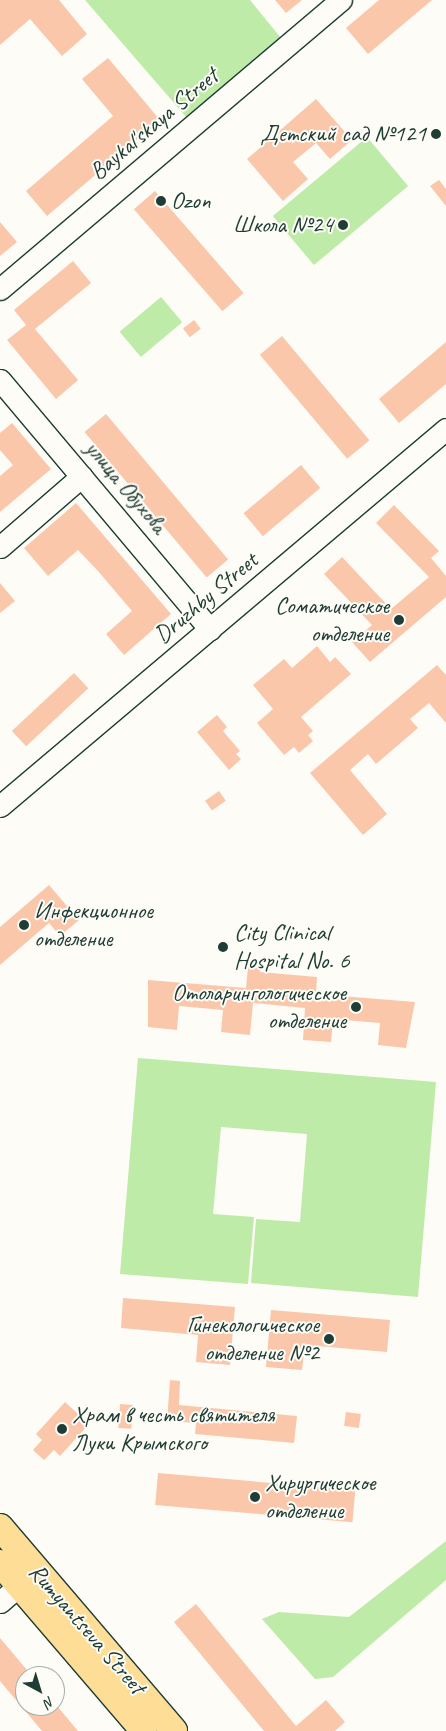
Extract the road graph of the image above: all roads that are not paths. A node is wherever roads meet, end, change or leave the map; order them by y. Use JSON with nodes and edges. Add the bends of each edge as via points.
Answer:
{"nodes":[{"id":1,"x":341,"y":0,"type":"edge"},
{"id":2,"x":0,"y":289,"type":"edge"},
{"id":3,"x":0,"y":380,"type":"edge"},
{"id":4,"x":446,"y":429,"type":"edge"},
{"id":5,"x":82,"y":476,"type":"junction"},
{"id":6,"x":0,"y":547,"type":"edge"},
{"id":7,"x":210,"y":629,"type":"junction"},
{"id":8,"x":0,"y":806,"type":"edge"},
{"id":9,"x":0,"y":1528,"type":"edge"},
{"id":10,"x":0,"y":1563,"type":"edge"},
{"id":11,"x":18,"y":1586,"type":"edge"},
{"id":12,"x":144,"y":1731,"type":"edge"},
{"id":13,"x":174,"y":1731,"type":"edge"}],
"edges":[{"from":1,"to":2,"type":"street","name":"Baykal'skaya Street"},
{"from":3,"to":5,"type":"street","name":"улица Обухова"},
{"from":4,"to":7,"type":"street","name":"Druzhby Street"},
{"from":5,"to":6,"type":"street"},
{"from":5,"to":7,"type":"street","name":"улица Обухова"},
{"from":7,"to":8,"type":"street","name":"Druzhby Street"},
{"from":9,"to":11,"type":"main road","name":"Rumyantseva Street"},
{"from":10,"to":11,"type":"main road","name":"Rumyantseva Street"},
{"from":11,"to":12,"type":"main road","name":"Rumyantseva Street"},
{"from":11,"to":13,"type":"main road","name":"Rumyantseva Street"}]}
